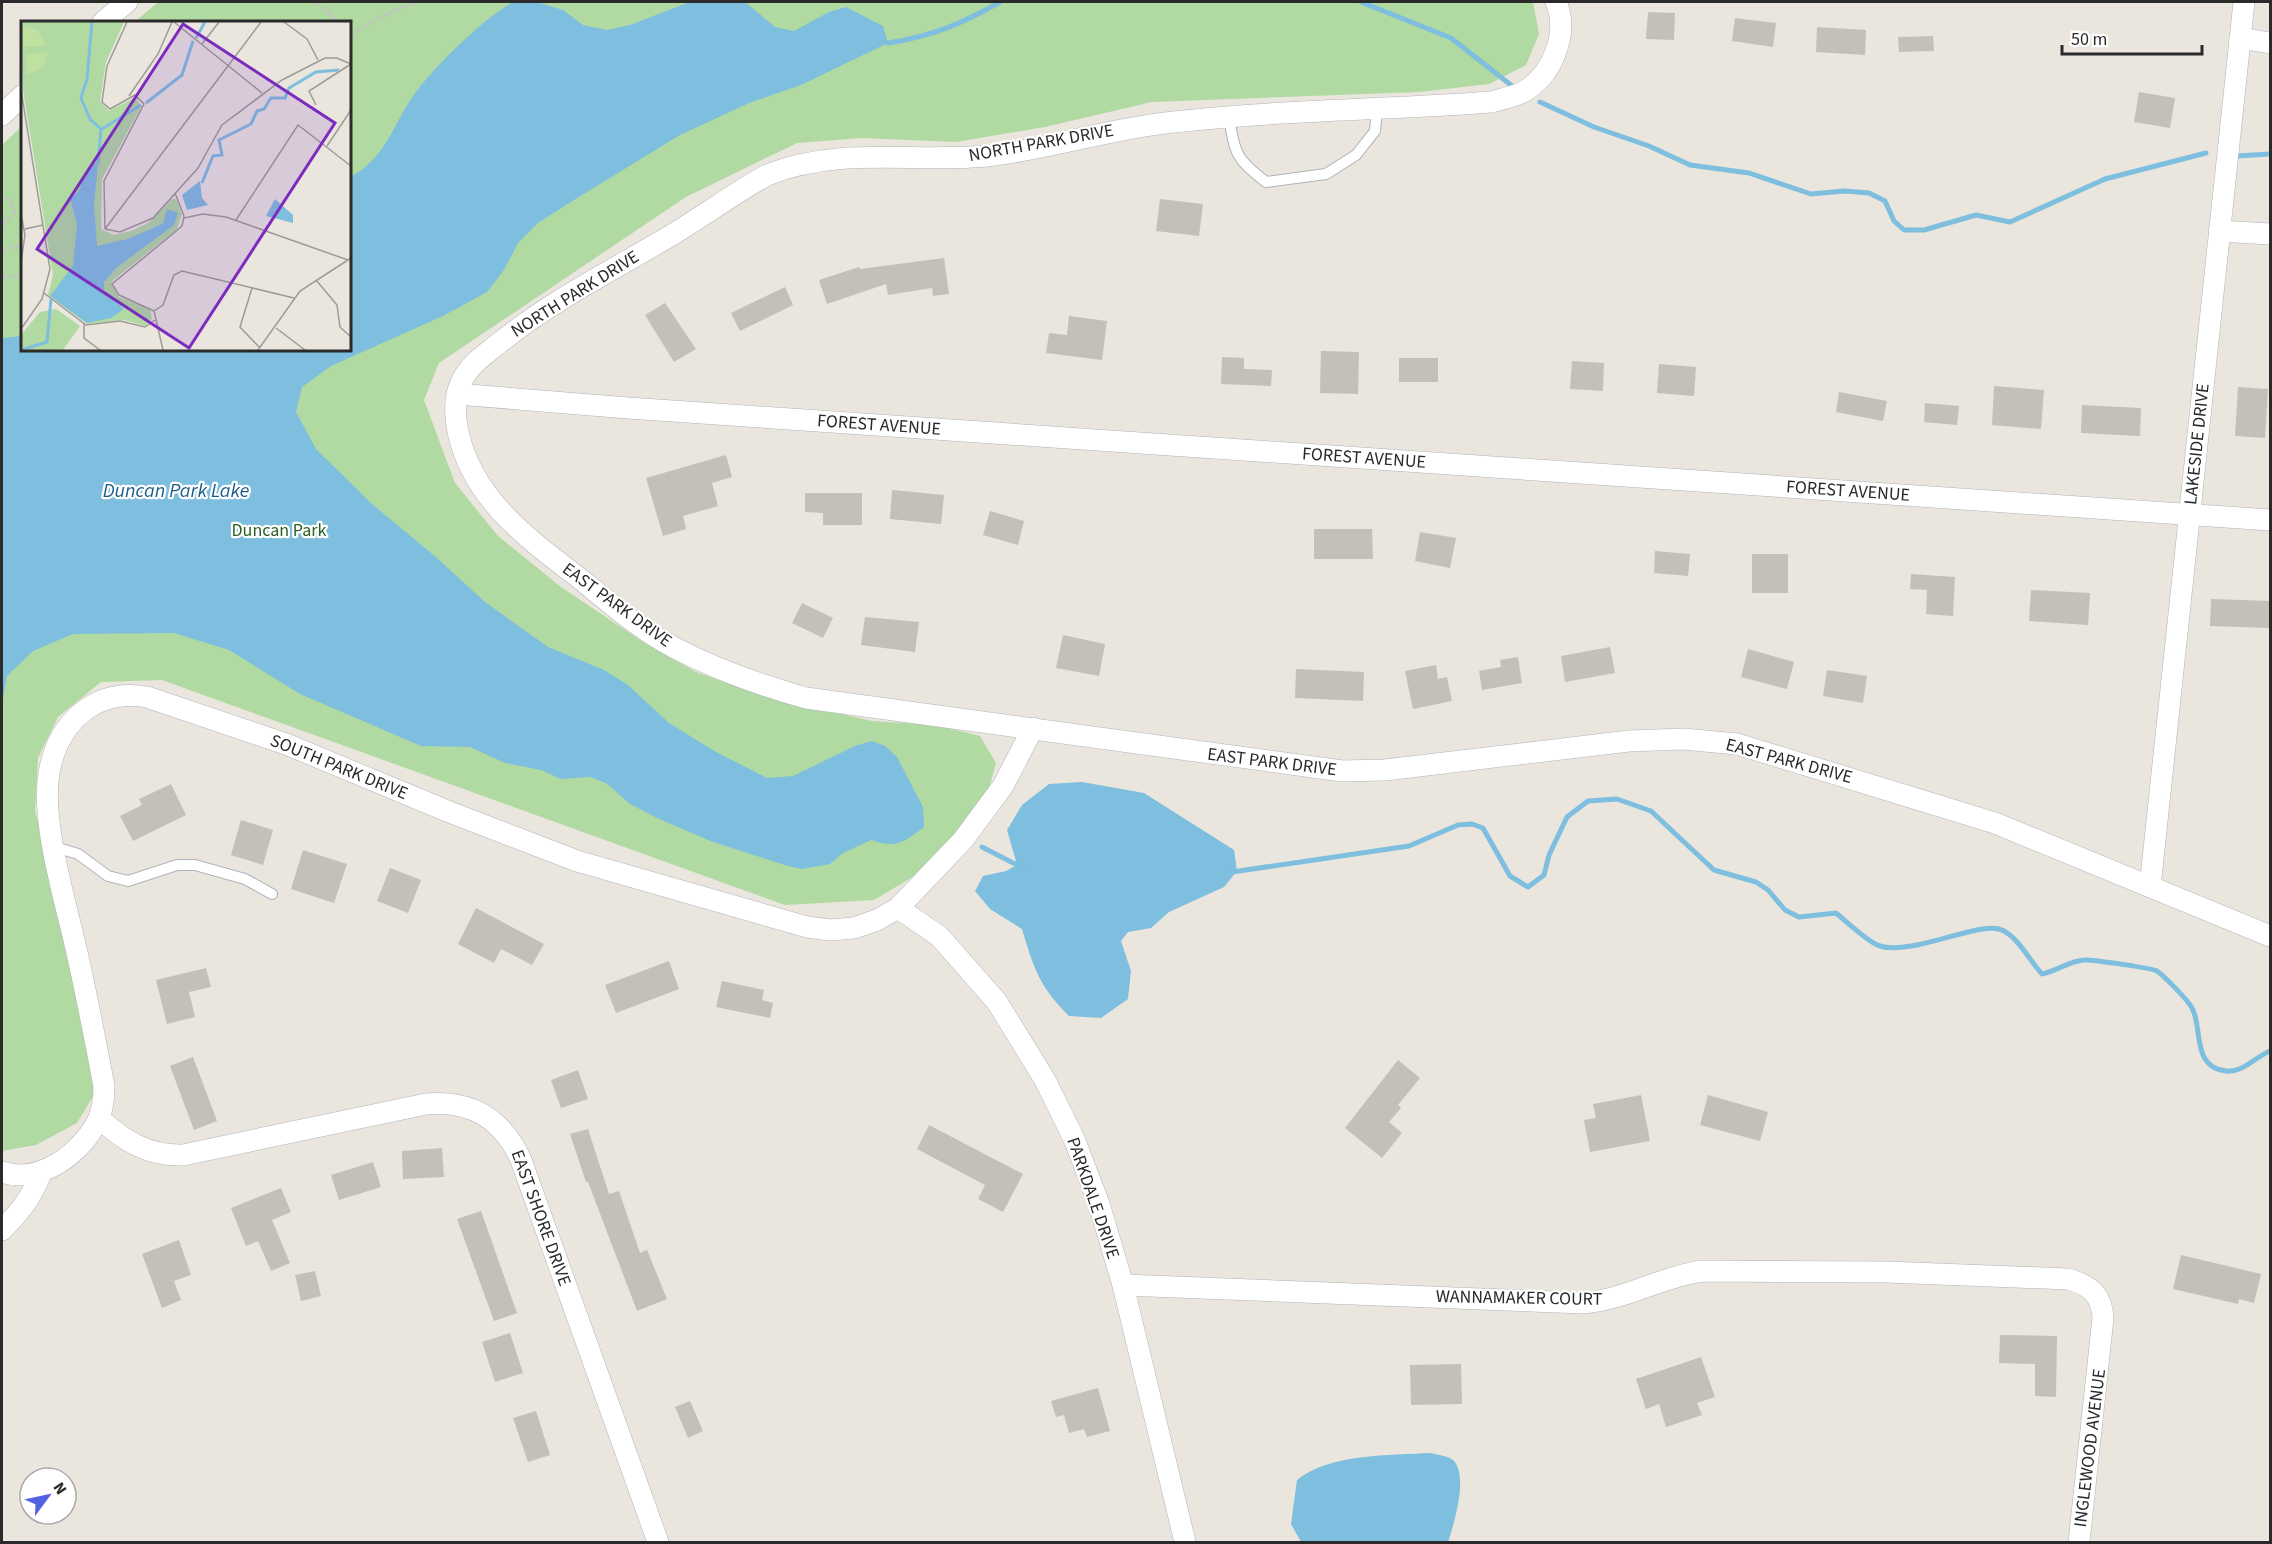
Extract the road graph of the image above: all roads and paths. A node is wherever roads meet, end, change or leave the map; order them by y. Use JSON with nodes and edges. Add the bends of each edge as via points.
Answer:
{"nodes":[{"id":1,"x":127,"y":2,"type":"edge"},
{"id":2,"x":316,"y":2,"type":"edge"},
{"id":3,"x":416,"y":2,"type":"edge"},
{"id":4,"x":1556,"y":2,"type":"edge"},
{"id":5,"x":2244,"y":2,"type":"edge"},
{"id":6,"x":105,"y":21,"type":"edge"},
{"id":7,"x":338,"y":21,"type":"edge"},
{"id":8,"x":351,"y":33,"type":"edge"},
{"id":9,"x":2240,"y":38,"type":"junction"},
{"id":10,"x":2271,"y":43,"type":"edge"},
{"id":11,"x":21,"y":97,"type":"edge"},
{"id":12,"x":1377,"y":110,"type":"junction"},
{"id":13,"x":2,"y":115,"type":"edge"},
{"id":14,"x":1228,"y":116,"type":"junction"},
{"id":15,"x":5,"y":195,"type":"dead end"},
{"id":16,"x":2,"y":225,"type":"edge"},
{"id":17,"x":2219,"y":231,"type":"junction"},
{"id":18,"x":2271,"y":234,"type":"edge"},
{"id":19,"x":21,"y":244,"type":"edge"},
{"id":20,"x":2,"y":251,"type":"edge"},
{"id":21,"x":21,"y":274,"type":"edge"},
{"id":22,"x":2,"y":278,"type":"edge"},
{"id":23,"x":457,"y":394,"type":"junction"},
{"id":24,"x":2190,"y":514,"type":"junction"},
{"id":25,"x":2271,"y":520,"type":"edge"},
{"id":26,"x":1033,"y":728,"type":"junction"},
{"id":27,"x":55,"y":847,"type":"junction"},
{"id":28,"x":2150,"y":887,"type":"junction"},
{"id":29,"x":272,"y":894,"type":"dead end"},
{"id":30,"x":898,"y":908,"type":"junction"},
{"id":31,"x":2271,"y":936,"type":"edge"},
{"id":32,"x":99,"y":1118,"type":"junction"},
{"id":33,"x":2,"y":1172,"type":"edge"},
{"id":34,"x":41,"y":1173,"type":"junction"},
{"id":35,"x":2,"y":1230,"type":"edge"},
{"id":36,"x":1123,"y":1285,"type":"junction"},
{"id":37,"x":2101,"y":1354,"type":"joint"},
{"id":38,"x":658,"y":1542,"type":"edge"},
{"id":39,"x":1185,"y":1542,"type":"edge"},
{"id":40,"x":2079,"y":1542,"type":"edge"}],
"edges":[{"from":1,"to":6,"type":"street"},
{"from":2,"to":7,"type":"path"},
{"from":3,"to":8,"type":"path"},
{"from":4,"to":12,"type":"street","name":"NORTH PARK DRIVE","via":[[1560,25],[1552,61],[1541,77],[1521,93],[1491,102]]},
{"from":5,"to":9,"type":"street","name":"LAKESIDE DRIVE"},
{"from":9,"to":10,"type":"street"},
{"from":9,"to":17,"type":"street","name":"LAKESIDE DRIVE"},
{"from":11,"to":13,"type":"street"},
{"from":12,"to":14,"type":"street","name":"NORTH PARK DRIVE"},
{"from":12,"to":14,"type":"lane","via":[[1376,131],[1356,155],[1326,174],[1266,182],[1244,165],[1235,151]]},
{"from":14,"to":23,"type":"street","name":"NORTH PARK DRIVE","via":[[1104,132],[988,155],[839,157],[790,165],[745,187],[540,314],[471,367]]},
{"from":15,"to":16,"type":"path","via":[[14,213]]},
{"from":17,"to":18,"type":"street"},
{"from":17,"to":24,"type":"street","name":"LAKESIDE DRIVE"},
{"from":19,"to":20,"type":"path"},
{"from":21,"to":22,"type":"path"},
{"from":23,"to":24,"type":"street","name":"FOREST AVENUE"},
{"from":23,"to":26,"type":"street","name":"EAST PARK DRIVE","via":[[460,443],[479,484],[500,513],[632,620],[672,646],[714,668],[806,698]]},
{"from":24,"to":25,"type":"street","name":"FOREST AVENUE"},
{"from":24,"to":28,"type":"street","name":"LAKESIDE DRIVE"},
{"from":26,"to":28,"type":"street","name":"EAST PARK DRIVE","via":[[1342,771],[1629,741],[1710,740],[1763,751],[1995,823]]},
{"from":26,"to":30,"type":"street","name":"SOUTH PARK DRIVE","via":[[1003,786],[969,831]]},
{"from":27,"to":29,"type":"lane","via":[[78,854],[108,876],[128,881],[177,865],[195,865],[244,879]]},
{"from":27,"to":30,"type":"street","name":"SOUTH PARK DRIVE","via":[[48,798],[55,751],[81,712],[104,699],[130,694],[286,744],[514,838],[641,881],[807,927],[831,930],[862,925]]},
{"from":27,"to":32,"type":"street","name":"SOUTH PARK DRIVE","via":[[104,1086]]},
{"from":28,"to":31,"type":"street","name":"EAST PARK DRIVE"},
{"from":30,"to":36,"type":"street","name":"PARKDALE DRIVE","via":[[939,936],[1010,1021],[1075,1141],[1100,1204]]},
{"from":32,"to":34,"type":"street","name":"SOUTH PARK DRIVE","via":[[79,1146]]},
{"from":32,"to":38,"type":"street","name":"EAST SHORE DRIVE","via":[[132,1144],[165,1155],[183,1155],[446,1102],[484,1113],[500,1125],[521,1160]]},
{"from":33,"to":34,"type":"street","via":[[26,1176]]},
{"from":34,"to":35,"type":"street","via":[[23,1209]]},
{"from":36,"to":37,"type":"street","name":"WANNAMAKER COURT","via":[[1583,1303],[1614,1299],[1669,1277],[1702,1271],[1887,1272],[2068,1279],[2089,1287],[2100,1301]]},
{"from":36,"to":39,"type":"street","name":"PARKDALE DRIVE"},
{"from":37,"to":40,"type":"street","name":"INGLEWOOD AVENUE"}]}
